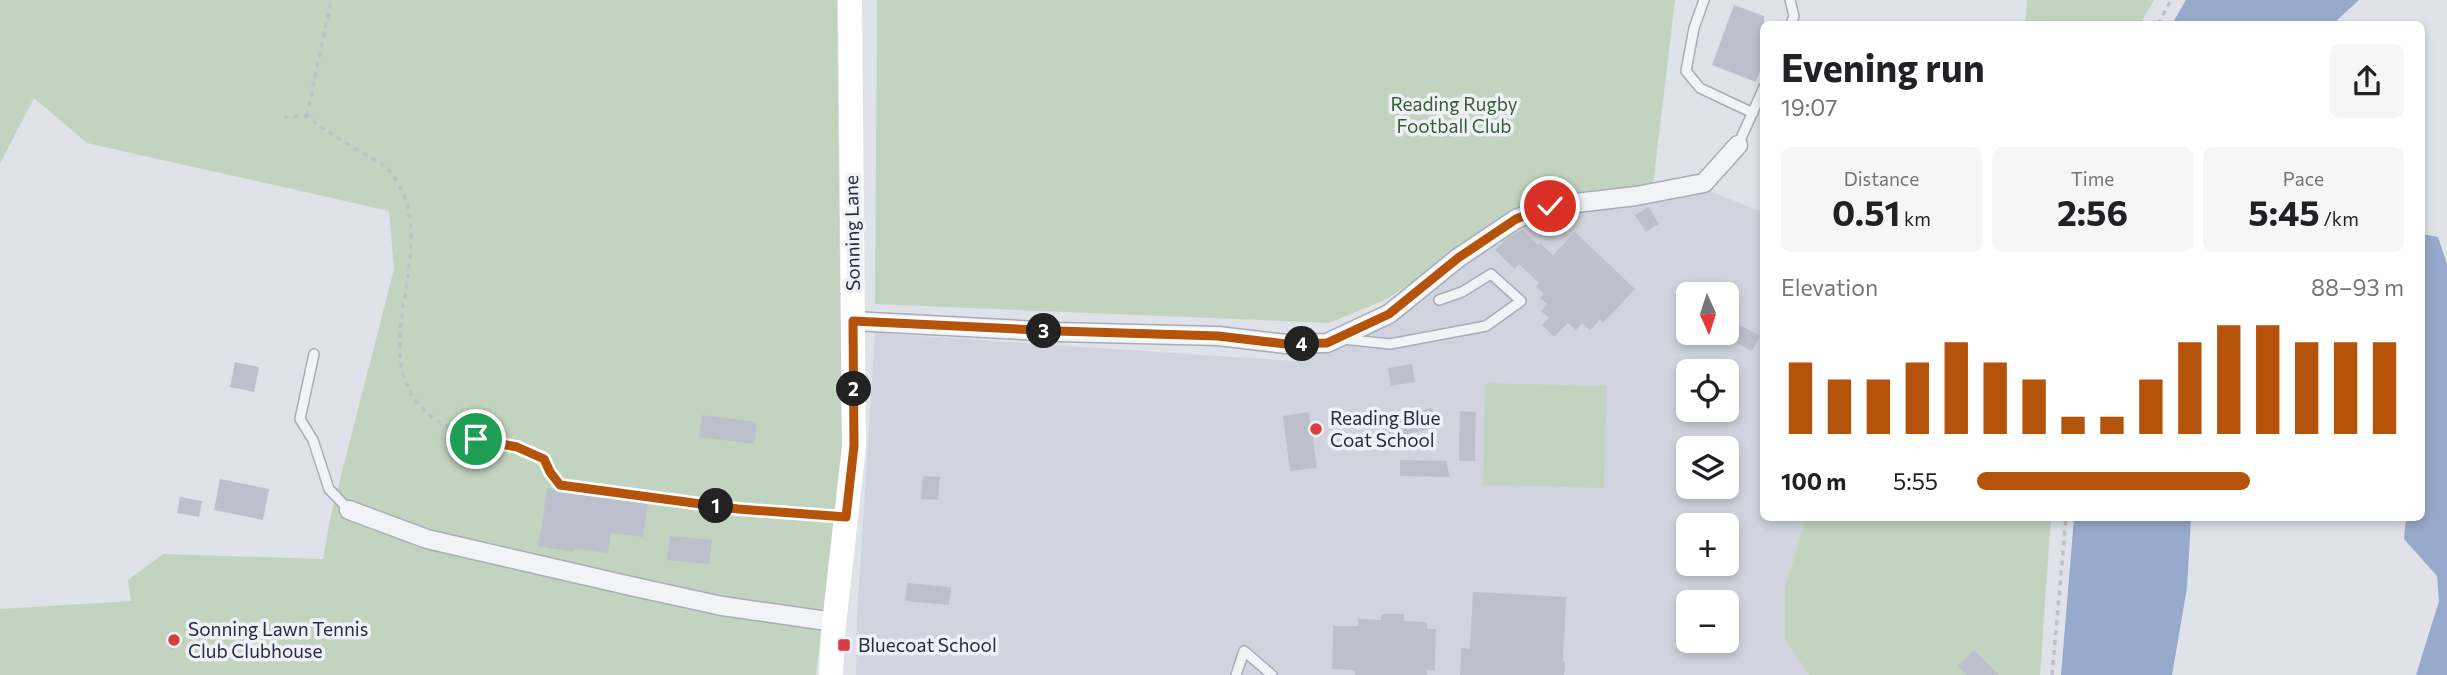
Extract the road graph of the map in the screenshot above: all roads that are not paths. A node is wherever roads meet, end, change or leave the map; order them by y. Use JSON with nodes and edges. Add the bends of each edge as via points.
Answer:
{"nodes":[{"id":1,"x":850,"y":0,"type":"edge"},
{"id":2,"x":1704,"y":0,"type":"edge"},
{"id":3,"x":1790,"y":0,"type":"edge"},
{"id":4,"x":1792,"y":21,"type":"edge"},
{"id":5,"x":1760,"y":96,"type":"edge"},
{"id":6,"x":1753,"y":113,"type":"junction"},
{"id":7,"x":1738,"y":145,"type":"joint"},
{"id":8,"x":1439,"y":300,"type":"dead end"},
{"id":9,"x":853,"y":321,"type":"junction"},
{"id":10,"x":1336,"y":339,"type":"junction"},
{"id":11,"x":314,"y":354,"type":"dead end"},
{"id":12,"x":349,"y":510,"type":"joint"},
{"id":13,"x":834,"y":622,"type":"junction"},
{"id":14,"x":831,"y":675,"type":"edge"},
{"id":15,"x":1236,"y":675,"type":"edge"},
{"id":16,"x":1272,"y":675,"type":"edge"}],
"edges":[{"from":1,"to":9,"type":"main road","name":"Sonning Lane"},
{"from":2,"to":6,"type":"lane","via":[[1686,71],[1700,88]]},
{"from":3,"to":4,"type":"lane"},
{"from":5,"to":6,"type":"lane"},
{"from":6,"to":7,"type":"lane"},
{"from":7,"to":10,"type":"street","via":[[1704,183],[1550,206],[1516,219],[1458,258],[1389,314]]},
{"from":8,"to":10,"type":"lane","via":[[1491,274],[1521,301],[1486,326],[1390,344]]},
{"from":9,"to":10,"type":"street","via":[[1218,336],[1286,344]]},
{"from":9,"to":13,"type":"main road","name":"Sonning Lane","via":[[854,446]]},
{"from":11,"to":12,"type":"lane","via":[[300,419],[313,440],[329,489]]},
{"from":12,"to":13,"type":"street","via":[[427,539],[621,584],[722,606]]},
{"from":13,"to":14,"type":"main road","name":"Sonning Lane"},
{"from":15,"to":16,"type":"lane","via":[[1244,651]]}]}
